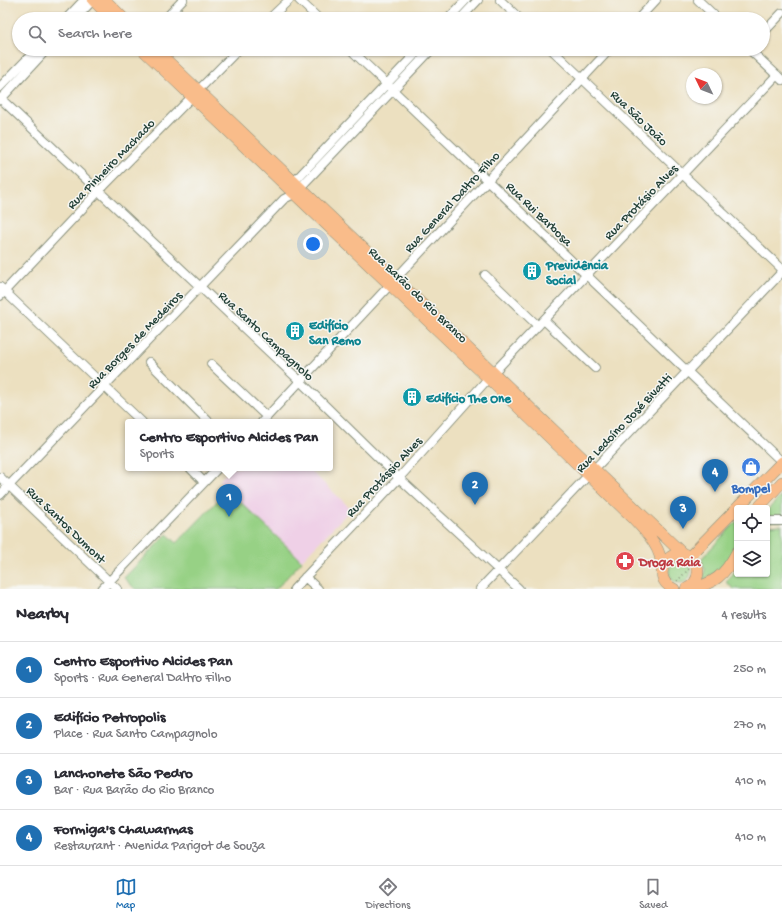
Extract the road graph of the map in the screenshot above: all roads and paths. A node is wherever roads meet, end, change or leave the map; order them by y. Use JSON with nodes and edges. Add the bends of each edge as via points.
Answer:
{"nodes":[{"id":1,"x":84,"y":0,"type":"edge"},
{"id":2,"x":93,"y":0,"type":"edge"},
{"id":3,"x":105,"y":0,"type":"edge"},
{"id":4,"x":183,"y":0,"type":"edge"},
{"id":5,"x":289,"y":0,"type":"edge"},
{"id":6,"x":299,"y":0,"type":"edge"},
{"id":7,"x":466,"y":0,"type":"edge"},
{"id":8,"x":478,"y":0,"type":"edge"},
{"id":9,"x":500,"y":0,"type":"edge"},
{"id":10,"x":656,"y":0,"type":"edge"},
{"id":11,"x":698,"y":0,"type":"edge"},
{"id":12,"x":73,"y":12,"type":"edge"},
{"id":13,"x":82,"y":12,"type":"edge"},
{"id":14,"x":105,"y":12,"type":"edge"},
{"id":15,"x":117,"y":12,"type":"edge"},
{"id":16,"x":172,"y":12,"type":"edge"},
{"id":17,"x":276,"y":12,"type":"edge"},
{"id":18,"x":311,"y":12,"type":"edge"},
{"id":19,"x":455,"y":12,"type":"edge"},
{"id":20,"x":467,"y":12,"type":"edge"},
{"id":21,"x":513,"y":12,"type":"edge"},
{"id":22,"x":645,"y":12,"type":"edge"},
{"id":23,"x":711,"y":12,"type":"edge"},
{"id":24,"x":782,"y":13,"type":"edge"},
{"id":25,"x":770,"y":26,"type":"edge"},
{"id":26,"x":30,"y":56,"type":"edge"},
{"id":27,"x":40,"y":56,"type":"edge"},
{"id":28,"x":150,"y":56,"type":"edge"},
{"id":29,"x":161,"y":56,"type":"edge"},
{"id":30,"x":232,"y":56,"type":"edge"},
{"id":31,"x":357,"y":56,"type":"edge"},
{"id":32,"x":413,"y":56,"type":"edge"},
{"id":33,"x":425,"y":56,"type":"edge"},
{"id":34,"x":558,"y":56,"type":"edge"},
{"id":35,"x":603,"y":56,"type":"edge"},
{"id":36,"x":757,"y":56,"type":"edge"},
{"id":37,"x":779,"y":77,"type":"edge"},
{"id":38,"x":582,"y":79,"type":"junction"},
{"id":39,"x":386,"y":84,"type":"junction"},
{"id":40,"x":0,"y":87,"type":"edge"},
{"id":41,"x":393,"y":90,"type":"junction"},
{"id":42,"x":195,"y":93,"type":"junction"},
{"id":43,"x":0,"y":99,"type":"edge"},
{"id":44,"x":682,"y":174,"type":"junction"},
{"id":45,"x":487,"y":180,"type":"junction"},
{"id":46,"x":293,"y":190,"type":"junction"},
{"id":47,"x":99,"y":191,"type":"junction"},
{"id":48,"x":782,"y":271,"type":"edge"},
{"id":49,"x":485,"y":275,"type":"dead end"},
{"id":50,"x":586,"y":275,"type":"junction"},
{"id":51,"x":393,"y":281,"type":"junction"},
{"id":52,"x":199,"y":288,"type":"junction"},
{"id":53,"x":2,"y":292,"type":"edge"},
{"id":54,"x":541,"y":323,"type":"junction"},
{"id":55,"x":149,"y":362,"type":"dead end"},
{"id":56,"x":211,"y":364,"type":"dead end"},
{"id":57,"x":595,"y":368,"type":"dead end"},
{"id":58,"x":688,"y":372,"type":"junction"},
{"id":59,"x":491,"y":375,"type":"junction"},
{"id":60,"x":300,"y":382,"type":"junction"},
{"id":61,"x":105,"y":386,"type":"junction"},
{"id":62,"x":139,"y":419,"type":"edge"},
{"id":63,"x":206,"y":419,"type":"edge"},
{"id":64,"x":264,"y":419,"type":"edge"},
{"id":65,"x":266,"y":419,"type":"edge"},
{"id":66,"x":782,"y":462,"type":"edge"},
{"id":67,"x":193,"y":471,"type":"edge"},
{"id":68,"x":215,"y":471,"type":"edge"},
{"id":69,"x":591,"y":472,"type":"junction"},
{"id":70,"x":0,"y":477,"type":"edge"},
{"id":71,"x":399,"y":478,"type":"junction"},
{"id":72,"x":204,"y":482,"type":"junction"},
{"id":73,"x":782,"y":482,"type":"edge"},
{"id":74,"x":9,"y":486,"type":"junction"},
{"id":75,"x":0,"y":495,"type":"edge"},
{"id":76,"x":740,"y":505,"type":"edge"},
{"id":77,"x":761,"y":505,"type":"edge"},
{"id":78,"x":734,"y":511,"type":"edge"},
{"id":79,"x":782,"y":521,"type":"edge"},
{"id":80,"x":770,"y":522,"type":"edge"},
{"id":81,"x":689,"y":558,"type":"junction"},
{"id":82,"x":734,"y":558,"type":"edge"},
{"id":83,"x":662,"y":569,"type":"junction"},
{"id":84,"x":498,"y":570,"type":"junction"},
{"id":85,"x":305,"y":577,"type":"junction"},
{"id":86,"x":109,"y":581,"type":"junction"},
{"id":87,"x":667,"y":587,"type":"edge"},
{"id":88,"x":689,"y":588,"type":"edge"},
{"id":89,"x":102,"y":589,"type":"edge"},
{"id":90,"x":117,"y":589,"type":"edge"},
{"id":91,"x":294,"y":589,"type":"edge"},
{"id":92,"x":318,"y":589,"type":"edge"},
{"id":93,"x":480,"y":589,"type":"edge"},
{"id":94,"x":519,"y":589,"type":"edge"},
{"id":95,"x":708,"y":589,"type":"edge"}],
"edges":[{"from":1,"to":12,"type":"street"},
{"from":2,"to":13,"type":"street"},
{"from":2,"to":14,"type":"main road"},
{"from":3,"to":15,"type":"main road"},
{"from":4,"to":16,"type":"street"},
{"from":5,"to":17,"type":"street"},
{"from":6,"to":18,"type":"street"},
{"from":7,"to":19,"type":"street"},
{"from":8,"to":20,"type":"street"},
{"from":9,"to":21,"type":"street"},
{"from":10,"to":22,"type":"street"},
{"from":11,"to":23,"type":"street"},
{"from":24,"to":25,"type":"street"},
{"from":26,"to":40,"type":"street"},
{"from":27,"to":43,"type":"street"},
{"from":28,"to":42,"type":"main road","name":"Rua Barão do Rio Branco"},
{"from":29,"to":42,"type":"main road","name":"Rua Barão do Rio Branco"},
{"from":30,"to":42,"type":"street","name":"Rua Pinheiro Machado"},
{"from":31,"to":39,"type":"street","name":"Rua Rui Barbosa"},
{"from":32,"to":39,"type":"street","name":"Rua Borges de Medeiros"},
{"from":33,"to":41,"type":"street"},
{"from":34,"to":38,"type":"street","name":"Rua São João"},
{"from":35,"to":38,"type":"street","name":"Rua General Daltro Filho"},
{"from":36,"to":37,"type":"street"},
{"from":37,"to":44,"type":"street","name":"Rua Protásio Alves"},
{"from":38,"to":44,"type":"street","name":"Rua São João"},
{"from":38,"to":45,"type":"street","name":"Rua General Daltro Filho"},
{"from":39,"to":41,"type":"street","name":"Rua Rui Barbosa"},
{"from":39,"to":46,"type":"street","name":"Rua Borges de Medeiros"},
{"from":41,"to":45,"type":"street","name":"Rua Rui Barbosa"},
{"from":41,"to":46,"type":"street"},
{"from":42,"to":46,"type":"main road","name":"Rua Barão do Rio Branco"},
{"from":42,"to":47,"type":"street","name":"Rua Pinheiro Machado"},
{"from":43,"to":47,"type":"street","name":"Rua Santo Campagnolo"},
{"from":44,"to":48,"type":"street","name":"Rua São João"},
{"from":44,"to":50,"type":"street","name":"Rua Protásio Alves"},
{"from":45,"to":50,"type":"street","name":"Rua Rui Barbosa"},
{"from":45,"to":51,"type":"street","name":"Rua General Daltro Filho"},
{"from":46,"to":51,"type":"main road","name":"Rua Barão do Rio Branco"},
{"from":46,"to":52,"type":"street","name":"Rua Borges de Medeiros"},
{"from":47,"to":52,"type":"street","name":"Rua Santo Campagnolo"},
{"from":47,"to":53,"type":"street","name":"Rua Pinheiro Machado"},
{"from":48,"to":58,"type":"street","name":"Rua Ledoíno José Bivatti"},
{"from":49,"to":54,"type":"street"},
{"from":50,"to":54,"type":"street","name":"Rua Protásio Alves"},
{"from":50,"to":58,"type":"street","name":"Rua Rui Barbosa"},
{"from":51,"to":59,"type":"main road","name":"Rua Barão do Rio Branco"},
{"from":51,"to":60,"type":"street","name":"Rua General Daltro Filho"},
{"from":52,"to":60,"type":"street","name":"Rua Santo Campagnolo"},
{"from":52,"to":61,"type":"street","name":"Rua Borges de Medeiros"},
{"from":53,"to":61,"type":"street"},
{"from":54,"to":57,"type":"street"},
{"from":54,"to":59,"type":"street","name":"Rua Protásio Alves"},
{"from":55,"to":63,"type":"street"},
{"from":56,"to":64,"type":"street"},
{"from":58,"to":66,"type":"street","name":"Rua Rui Barbosa"},
{"from":58,"to":69,"type":"street","name":"Rua Ledoíno José Bivatti"},
{"from":59,"to":69,"type":"main road","name":"Rua Barão do Rio Branco"},
{"from":59,"to":71,"type":"street","name":"Rua Protássio Alves"},
{"from":60,"to":65,"type":"street","name":"Rua General Daltro Filho"},
{"from":60,"to":71,"type":"street","name":"Rua Santo Campagnolo"},
{"from":61,"to":62,"type":"street"},
{"from":61,"to":74,"type":"street","name":"Rua Borges de Medeiros"},
{"from":66,"to":76,"type":"main road"},
{"from":67,"to":72,"type":"street"},
{"from":68,"to":72,"type":"street"},
{"from":69,"to":81,"type":"main road","name":"Rua Barão do Rio Branco"},
{"from":69,"to":83,"type":"main road","name":"Rua Barão do Rio Branco","via":[[653,540]]},
{"from":69,"to":84,"type":"street","name":"Rua Ledoíno José Bivatti"},
{"from":70,"to":74,"type":"street","name":"Rua Santos Dumont"},
{"from":71,"to":84,"type":"street","name":"Rua Santo Campagnolo"},
{"from":71,"to":85,"type":"street","name":"Rua Protássio Alves"},
{"from":72,"to":86,"type":"street"},
{"from":73,"to":77,"type":"main road"},
{"from":74,"to":75,"type":"street","name":"Rua Borges de Medeiros"},
{"from":74,"to":86,"type":"street","name":"Rua Santos Dumont"},
{"from":78,"to":81,"type":"main road"},
{"from":79,"to":80,"type":"street"},
{"from":81,"to":83,"type":"main road","via":[[672,556]]},
{"from":81,"to":87,"type":"path"},
{"from":81,"to":88,"type":"main road","via":[[698,573]]},
{"from":82,"to":88,"type":"main road","via":[[722,575]]},
{"from":83,"to":87,"type":"main road","name":"Rua Barão do Rio Branco"},
{"from":84,"to":93,"type":"street","name":"Rua Ledoíno José Bivatti"},
{"from":84,"to":94,"type":"street","name":"Rua Santo Campagnolo"},
{"from":85,"to":91,"type":"street","name":"Rua Protássio Alves"},
{"from":85,"to":92,"type":"street"},
{"from":86,"to":89,"type":"street"},
{"from":86,"to":90,"type":"street","name":"Rua Santos Dumont"},
{"from":88,"to":95,"type":"street"}]}
